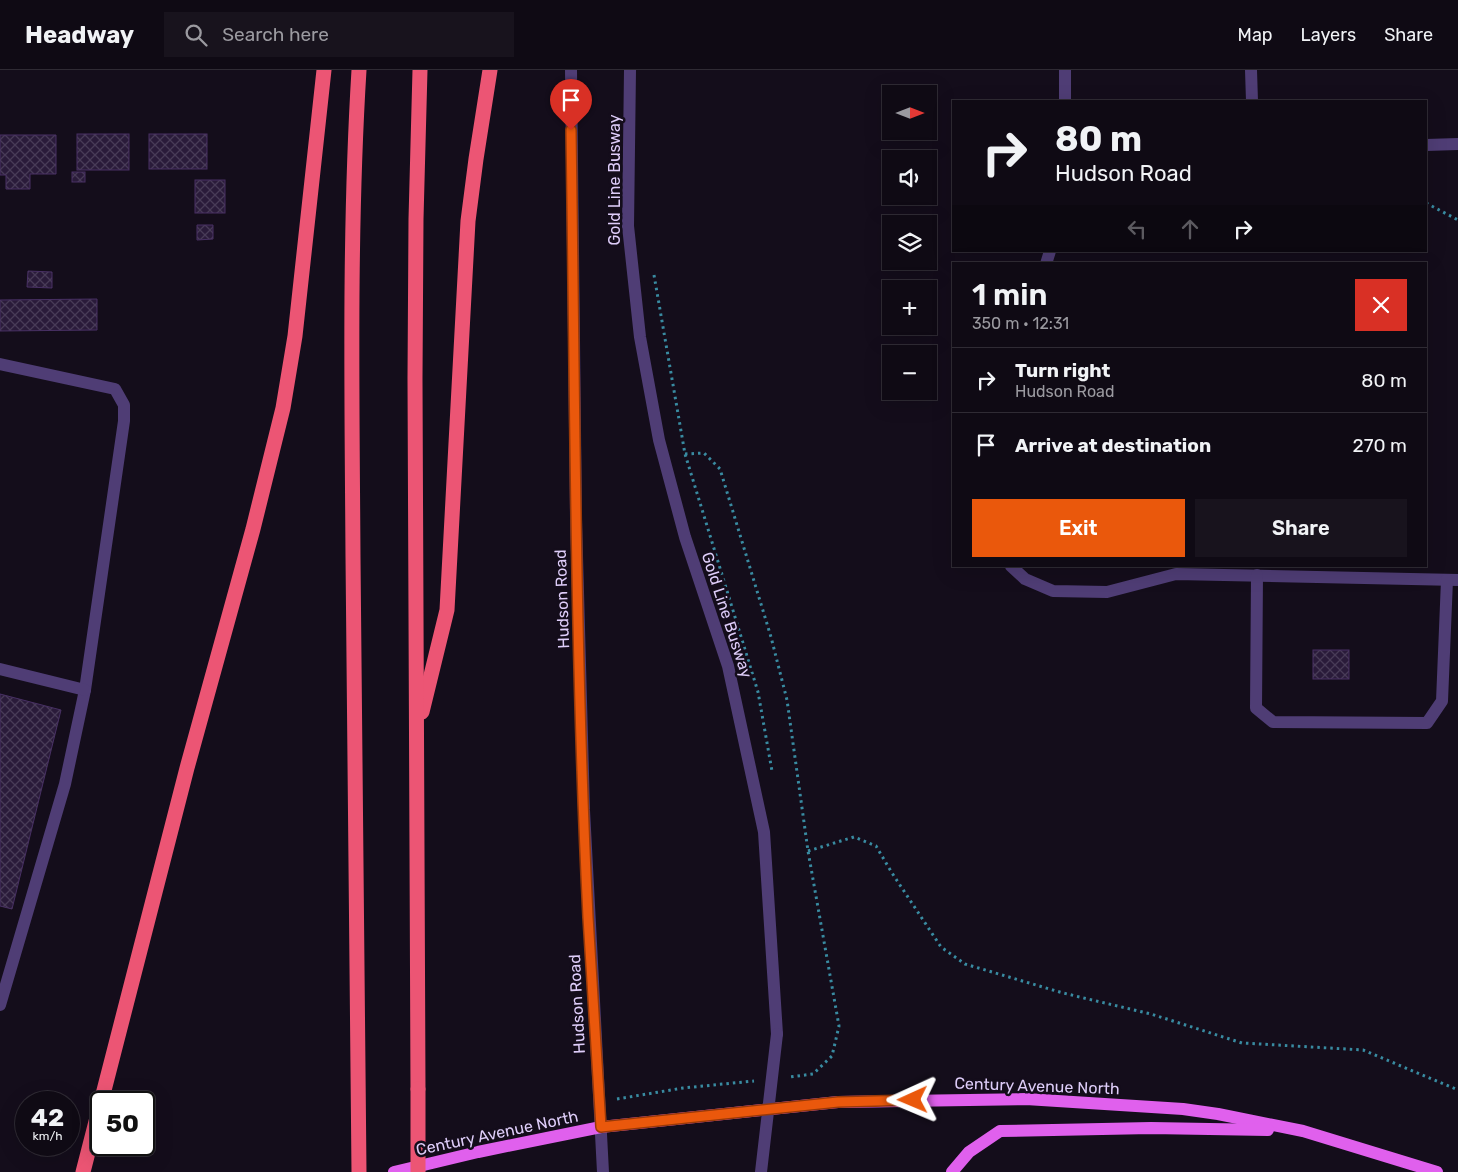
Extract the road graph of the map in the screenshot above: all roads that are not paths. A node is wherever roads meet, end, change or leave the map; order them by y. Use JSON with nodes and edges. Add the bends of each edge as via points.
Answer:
{"nodes":[{"id":1,"x":324,"y":70,"type":"edge"},
{"id":2,"x":359,"y":70,"type":"edge"},
{"id":3,"x":420,"y":70,"type":"edge"},
{"id":4,"x":490,"y":70,"type":"edge"},
{"id":5,"x":571,"y":70,"type":"edge"},
{"id":6,"x":630,"y":70,"type":"edge"},
{"id":7,"x":1065,"y":70,"type":"edge"},
{"id":8,"x":1251,"y":70,"type":"edge"},
{"id":9,"x":1065,"y":100,"type":"edge"},
{"id":10,"x":1252,"y":100,"type":"edge"},
{"id":11,"x":1458,"y":144,"type":"edge"},
{"id":12,"x":1427,"y":145,"type":"edge"},
{"id":13,"x":0,"y":364,"type":"edge"},
{"id":14,"x":1012,"y":567,"type":"edge"},
{"id":15,"x":1257,"y":575,"type":"junction"},
{"id":16,"x":1452,"y":580,"type":"edge"},
{"id":17,"x":0,"y":669,"type":"edge"},
{"id":18,"x":85,"y":690,"type":"junction"},
{"id":19,"x":416,"y":736,"type":"junction"},
{"id":20,"x":0,"y":1005,"type":"edge"},
{"id":21,"x":601,"y":1127,"type":"junction"},
{"id":22,"x":1303,"y":1131,"type":"junction"},
{"id":23,"x":83,"y":1172,"type":"edge"},
{"id":24,"x":359,"y":1172,"type":"edge"},
{"id":25,"x":394,"y":1172,"type":"edge"},
{"id":26,"x":418,"y":1172,"type":"edge"},
{"id":27,"x":603,"y":1172,"type":"edge"},
{"id":28,"x":761,"y":1172,"type":"edge"},
{"id":29,"x":952,"y":1172,"type":"edge"},
{"id":30,"x":1437,"y":1172,"type":"edge"}],
"edges":[{"from":1,"to":23,"type":"highway","via":[[295,336],[283,408]]},
{"from":2,"to":24,"type":"highway","via":[[352,406]]},
{"from":3,"to":19,"type":"highway","via":[[415,358]]},
{"from":4,"to":19,"type":"highway","via":[[468,221],[447,610]]},
{"from":5,"to":21,"type":"street","name":"Hudson Road","via":[[576,538],[588,916]]},
{"from":6,"to":28,"type":"street","name":"Gold Line Busway","bridge":true,"via":[[628,226],[640,337],[659,440],[685,537],[728,666],[764,832],[777,1034]]},
{"from":7,"to":9,"type":"street"},
{"from":8,"to":10,"type":"street"},
{"from":11,"to":12,"type":"street"},
{"from":13,"to":18,"type":"street","via":[[115,389],[124,405]]},
{"from":14,"to":15,"type":"street","via":[[1025,579],[1052,591],[1107,592],[1176,574]]},
{"from":15,"to":16,"type":"street"},
{"from":15,"to":16,"type":"street","via":[[1256,708],[1274,722],[1427,723],[1442,701]]},
{"from":17,"to":18,"type":"street"},
{"from":18,"to":20,"type":"street","via":[[65,784]]},
{"from":19,"to":26,"type":"highway","bridge":true},
{"from":21,"to":22,"type":"main road","name":"Century Avenue North","via":[[838,1102],[1026,1099],[1183,1109]]},
{"from":21,"to":25,"type":"main road","name":"Century Avenue North"},
{"from":21,"to":27,"type":"street","name":"Hudson Road"},
{"from":22,"to":29,"type":"main road","via":[[1151,1128],[1000,1131],[969,1152]]},
{"from":22,"to":30,"type":"main road","name":"Century Avenue North"}]}
